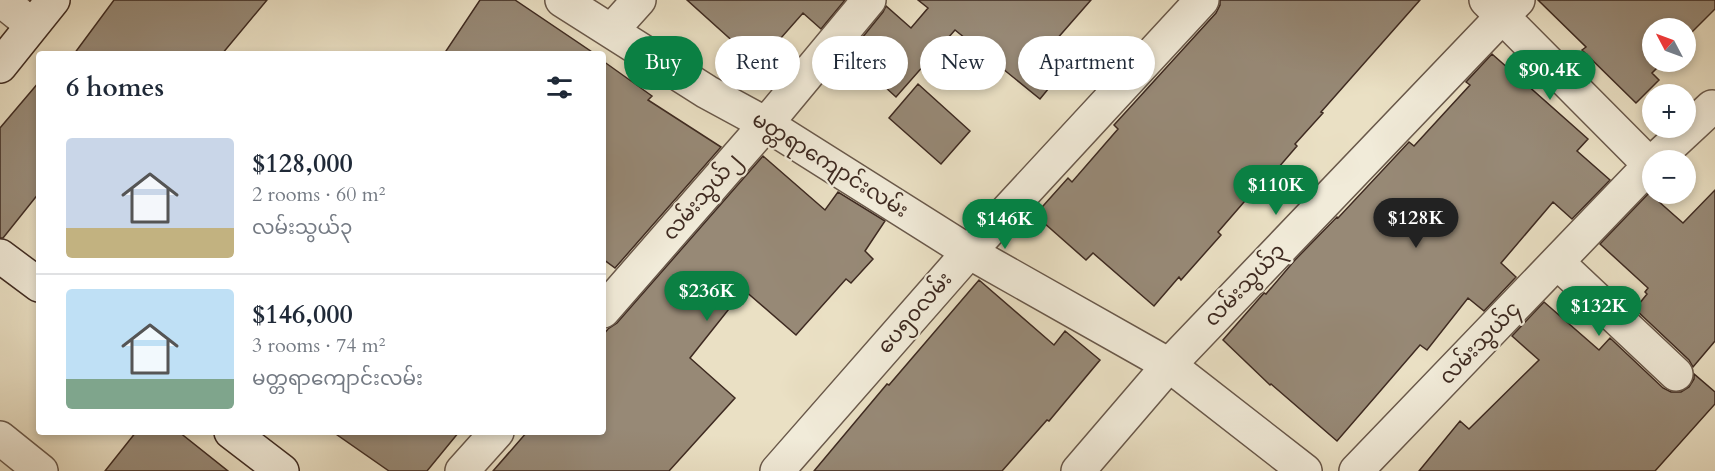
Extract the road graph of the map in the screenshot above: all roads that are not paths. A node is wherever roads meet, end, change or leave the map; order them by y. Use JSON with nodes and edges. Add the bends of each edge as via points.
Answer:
{"nodes":[{"id":1,"x":1,"y":0,"type":"edge"},
{"id":2,"x":53,"y":0,"type":"edge"},
{"id":3,"x":562,"y":0,"type":"edge"},
{"id":4,"x":639,"y":0,"type":"edge"},
{"id":5,"x":869,"y":0,"type":"edge"},
{"id":6,"x":1186,"y":6,"type":"edge"},
{"id":7,"x":1502,"y":6,"type":"edge"},
{"id":8,"x":32,"y":25,"type":"junction"},
{"id":9,"x":612,"y":30,"type":"junction"},
{"id":10,"x":0,"y":66,"type":"edge"},
{"id":11,"x":1714,"y":107,"type":"edge"},
{"id":12,"x":766,"y":124,"type":"junction"},
{"id":13,"x":1666,"y":150,"type":"edge"},
{"id":14,"x":1642,"y":152,"type":"edge"},
{"id":15,"x":1642,"y":173,"type":"edge"},
{"id":16,"x":969,"y":252,"type":"junction"},
{"id":17,"x":0,"y":256,"type":"edge"},
{"id":18,"x":1557,"y":262,"type":"junction"},
{"id":19,"x":36,"y":283,"type":"edge"},
{"id":20,"x":606,"y":307,"type":"edge"},
{"id":21,"x":1168,"y":365,"type":"junction"},
{"id":22,"x":1676,"y":374,"type":"dead end"},
{"id":23,"x":235,"y":435,"type":"edge"},
{"id":24,"x":494,"y":435,"type":"edge"},
{"id":25,"x":0,"y":438,"type":"edge"},
{"id":26,"x":42,"y":471,"type":"edge"},
{"id":27,"x":282,"y":471,"type":"edge"},
{"id":28,"x":462,"y":471,"type":"edge"},
{"id":29,"x":777,"y":471,"type":"edge"},
{"id":30,"x":1078,"y":471,"type":"edge"},
{"id":31,"x":1305,"y":471,"type":"edge"},
{"id":32,"x":1356,"y":471,"type":"edge"}],
"edges":[{"from":1,"to":8,"type":"street"},
{"from":2,"to":8,"type":"street"},
{"from":3,"to":9,"type":"street","name":"မတ္တရာကျောင်းလမ်း"},
{"from":4,"to":9,"type":"street"},
{"from":5,"to":12,"type":"street","name":"လမ်းသွယ်၂"},
{"from":6,"to":16,"type":"street","name":"ပေ၅၀လမ်း"},
{"from":7,"to":14,"type":"street"},
{"from":7,"to":21,"type":"street","name":"လမ်းသွယ်၃"},
{"from":8,"to":10,"type":"street"},
{"from":9,"to":12,"type":"street","name":"မတ္တရာကျောင်းလမ်း","via":[[707,92]]},
{"from":11,"to":13,"type":"street","name":"လမ်းသွယ်၄"},
{"from":12,"to":16,"type":"street","name":"မတ္တရာကျောင်းလမ်း"},
{"from":12,"to":20,"type":"street","name":"လမ်းသွယ်၂"},
{"from":15,"to":18,"type":"street","name":"လမ်းသွယ်၄"},
{"from":16,"to":21,"type":"street","name":"မတ္တရာကျောင်းလမ်း"},
{"from":16,"to":29,"type":"street","name":"ပေ၅၀လမ်း"},
{"from":17,"to":19,"type":"street"},
{"from":18,"to":22,"type":"street"},
{"from":18,"to":32,"type":"street","name":"လမ်းသွယ်၄"},
{"from":21,"to":30,"type":"street","name":"လမ်းသွယ်၃"},
{"from":21,"to":31,"type":"street","name":"မတ္တရာကျောင်းလမ်း"},
{"from":23,"to":27,"type":"street"},
{"from":24,"to":28,"type":"street"},
{"from":25,"to":26,"type":"street"}]}
